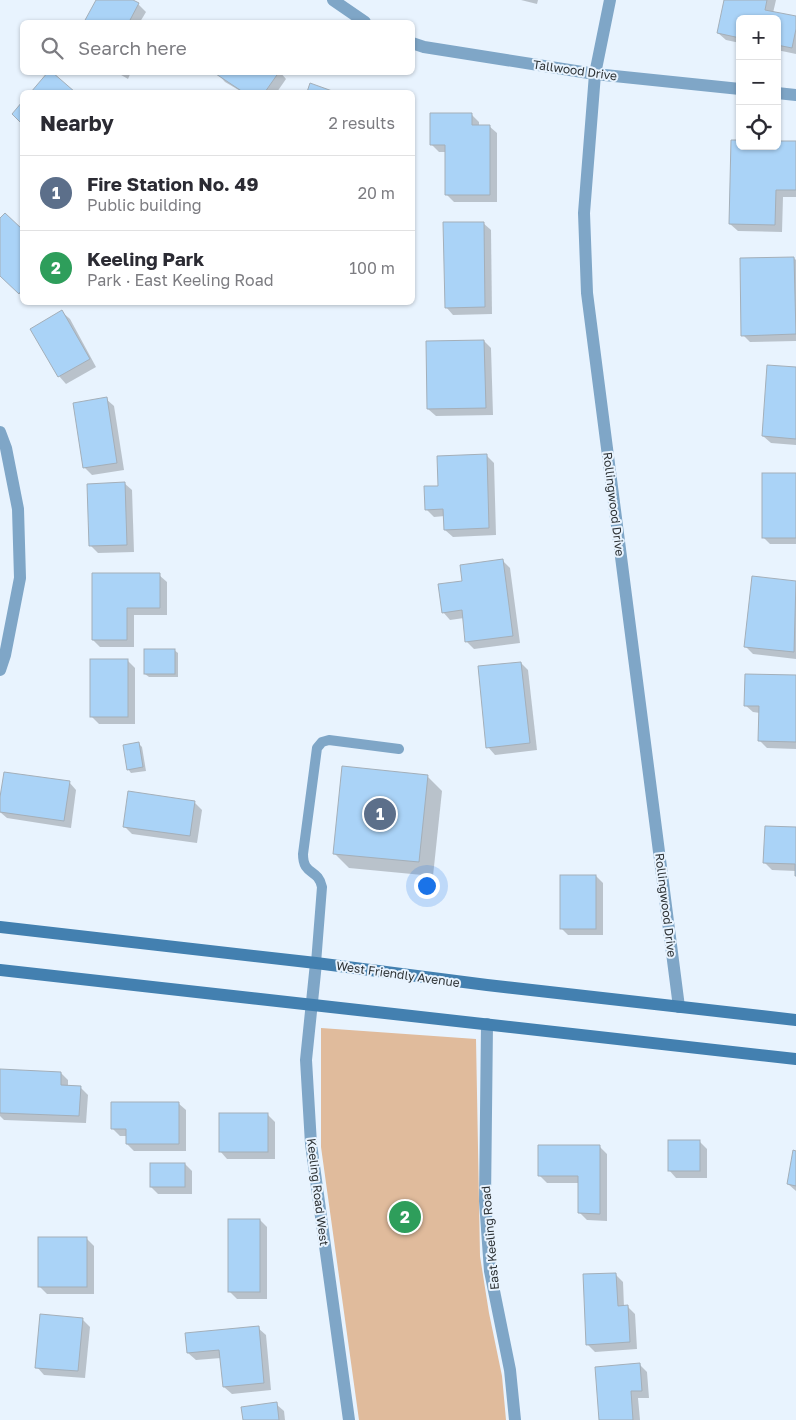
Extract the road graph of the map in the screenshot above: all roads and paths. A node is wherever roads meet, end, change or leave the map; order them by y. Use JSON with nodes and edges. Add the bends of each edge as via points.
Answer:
{"nodes":[{"id":1,"x":333,"y":0,"type":"edge"},
{"id":2,"x":610,"y":0,"type":"edge"},
{"id":3,"x":361,"y":20,"type":"edge"},
{"id":4,"x":415,"y":44,"type":"edge"},
{"id":5,"x":595,"y":74,"type":"junction"},
{"id":6,"x":736,"y":89,"type":"edge"},
{"id":7,"x":781,"y":93,"type":"edge"},
{"id":8,"x":796,"y":94,"type":"edge"},
{"id":9,"x":0,"y":432,"type":"edge"},
{"id":10,"x":3,"y":449,"type":"edge"},
{"id":11,"x":0,"y":670,"type":"edge"},
{"id":12,"x":399,"y":749,"type":"dead end"},
{"id":13,"x":0,"y":927,"type":"edge"},
{"id":14,"x":316,"y":962,"type":"junction"},
{"id":15,"x":0,"y":970,"type":"edge"},
{"id":16,"x":312,"y":1004,"type":"junction"},
{"id":17,"x":679,"y":1007,"type":"junction"},
{"id":18,"x":796,"y":1020,"type":"edge"},
{"id":19,"x":487,"y":1024,"type":"junction"},
{"id":20,"x":796,"y":1059,"type":"edge"},
{"id":21,"x":349,"y":1420,"type":"edge"},
{"id":22,"x":514,"y":1420,"type":"edge"}],
"edges":[{"from":1,"to":3,"type":"street"},
{"from":2,"to":5,"type":"street","name":"Rollingwood Drive"},
{"from":4,"to":5,"type":"street","name":"Tallwood Drive"},
{"from":5,"to":6,"type":"street","name":"Tallwood Drive"},
{"from":5,"to":17,"type":"street","name":"Rollingwood Drive","via":[[584,213],[587,293]]},
{"from":7,"to":8,"type":"street"},
{"from":9,"to":10,"type":"street"},
{"from":10,"to":11,"type":"street","via":[[18,509],[20,578]]},
{"from":12,"to":14,"type":"lane","via":[[329,740],[317,748],[303,854],[305,867],[316,874],[322,887]]},
{"from":13,"to":14,"type":"main road","name":"West Friendly Avenue"},
{"from":14,"to":16,"type":"street","name":"Keeling Road West"},
{"from":14,"to":17,"type":"main road","name":"West Friendly Avenue"},
{"from":15,"to":16,"type":"main road"},
{"from":16,"to":19,"type":"main road"},
{"from":16,"to":21,"type":"street","name":"Keeling Road West","via":[[306,1060],[311,1144]]},
{"from":17,"to":18,"type":"main road","name":"West Friendly Avenue"},
{"from":19,"to":20,"type":"main road"},
{"from":19,"to":22,"type":"street","name":"East Keeling Road","via":[[484,1201],[490,1271],[510,1370]]}]}
